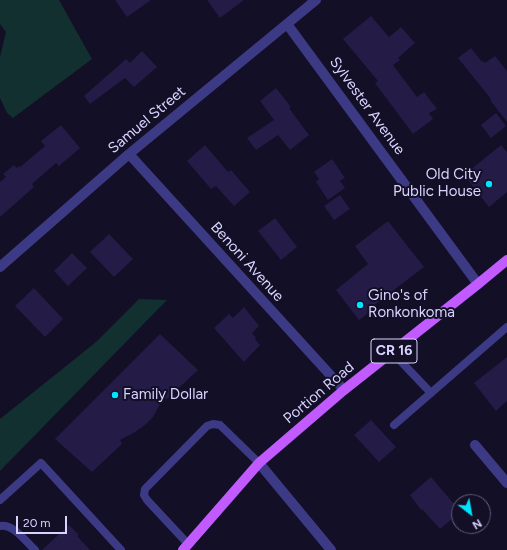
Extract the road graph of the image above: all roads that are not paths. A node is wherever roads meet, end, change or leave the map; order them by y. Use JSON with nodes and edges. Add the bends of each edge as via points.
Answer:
{"nodes":[{"id":1,"x":316,"y":0,"type":"edge"},
{"id":2,"x":287,"y":24,"type":"junction"},
{"id":3,"x":129,"y":154,"type":"junction"},
{"id":4,"x":507,"y":260,"type":"edge"},
{"id":5,"x":0,"y":267,"type":"edge"},
{"id":6,"x":478,"y":284,"type":"junction"},
{"id":7,"x":507,"y":327,"type":"edge"},
{"id":8,"x":392,"y":352,"type":"junction"},
{"id":9,"x":344,"y":390,"type":"junction"},
{"id":10,"x":431,"y":393,"type":"junction"},
{"id":11,"x":394,"y":425,"type":"dead end"},
{"id":12,"x":475,"y":446,"type":"dead end"},
{"id":13,"x":259,"y":463,"type":"junction"},
{"id":14,"x":507,"y":483,"type":"edge"},
{"id":15,"x":0,"y":500,"type":"edge"},
{"id":16,"x":0,"y":526,"type":"edge"},
{"id":17,"x":185,"y":547,"type":"edge"},
{"id":18,"x":35,"y":550,"type":"edge"},
{"id":19,"x":122,"y":550,"type":"edge"},
{"id":20,"x":331,"y":550,"type":"edge"}],
"edges":[{"from":1,"to":2,"type":"street","name":"Samuel Street"},
{"from":2,"to":3,"type":"street","name":"Samuel Street"},
{"from":2,"to":6,"type":"street","name":"Sylvester Avenue"},
{"from":3,"to":5,"type":"street","name":"Samuel Street"},
{"from":3,"to":9,"type":"street","name":"Benoni Avenue"},
{"from":4,"to":6,"type":"main road","name":"Portion Road","number":"CR 16"},
{"from":6,"to":8,"type":"main road","name":"Portion Road","number":"CR 16"},
{"from":7,"to":10,"type":"lane"},
{"from":8,"to":9,"type":"main road","name":"Portion Road","number":"CR 16"},
{"from":8,"to":10,"type":"lane"},
{"from":9,"to":13,"type":"main road","name":"Portion Road","number":"CR 16"},
{"from":10,"to":11,"type":"lane"},
{"from":12,"to":14,"type":"street"},
{"from":13,"to":17,"type":"main road","name":"Portion Road","number":"CR 16"},
{"from":13,"to":17,"type":"lane","via":[[220,425],[213,424],[207,426],[145,489],[144,495],[147,500]]},
{"from":13,"to":20,"type":"street"},
{"from":15,"to":19,"type":"lane","via":[[40,463]]},
{"from":16,"to":18,"type":"lane","via":[[9,526],[16,530]]}]}
